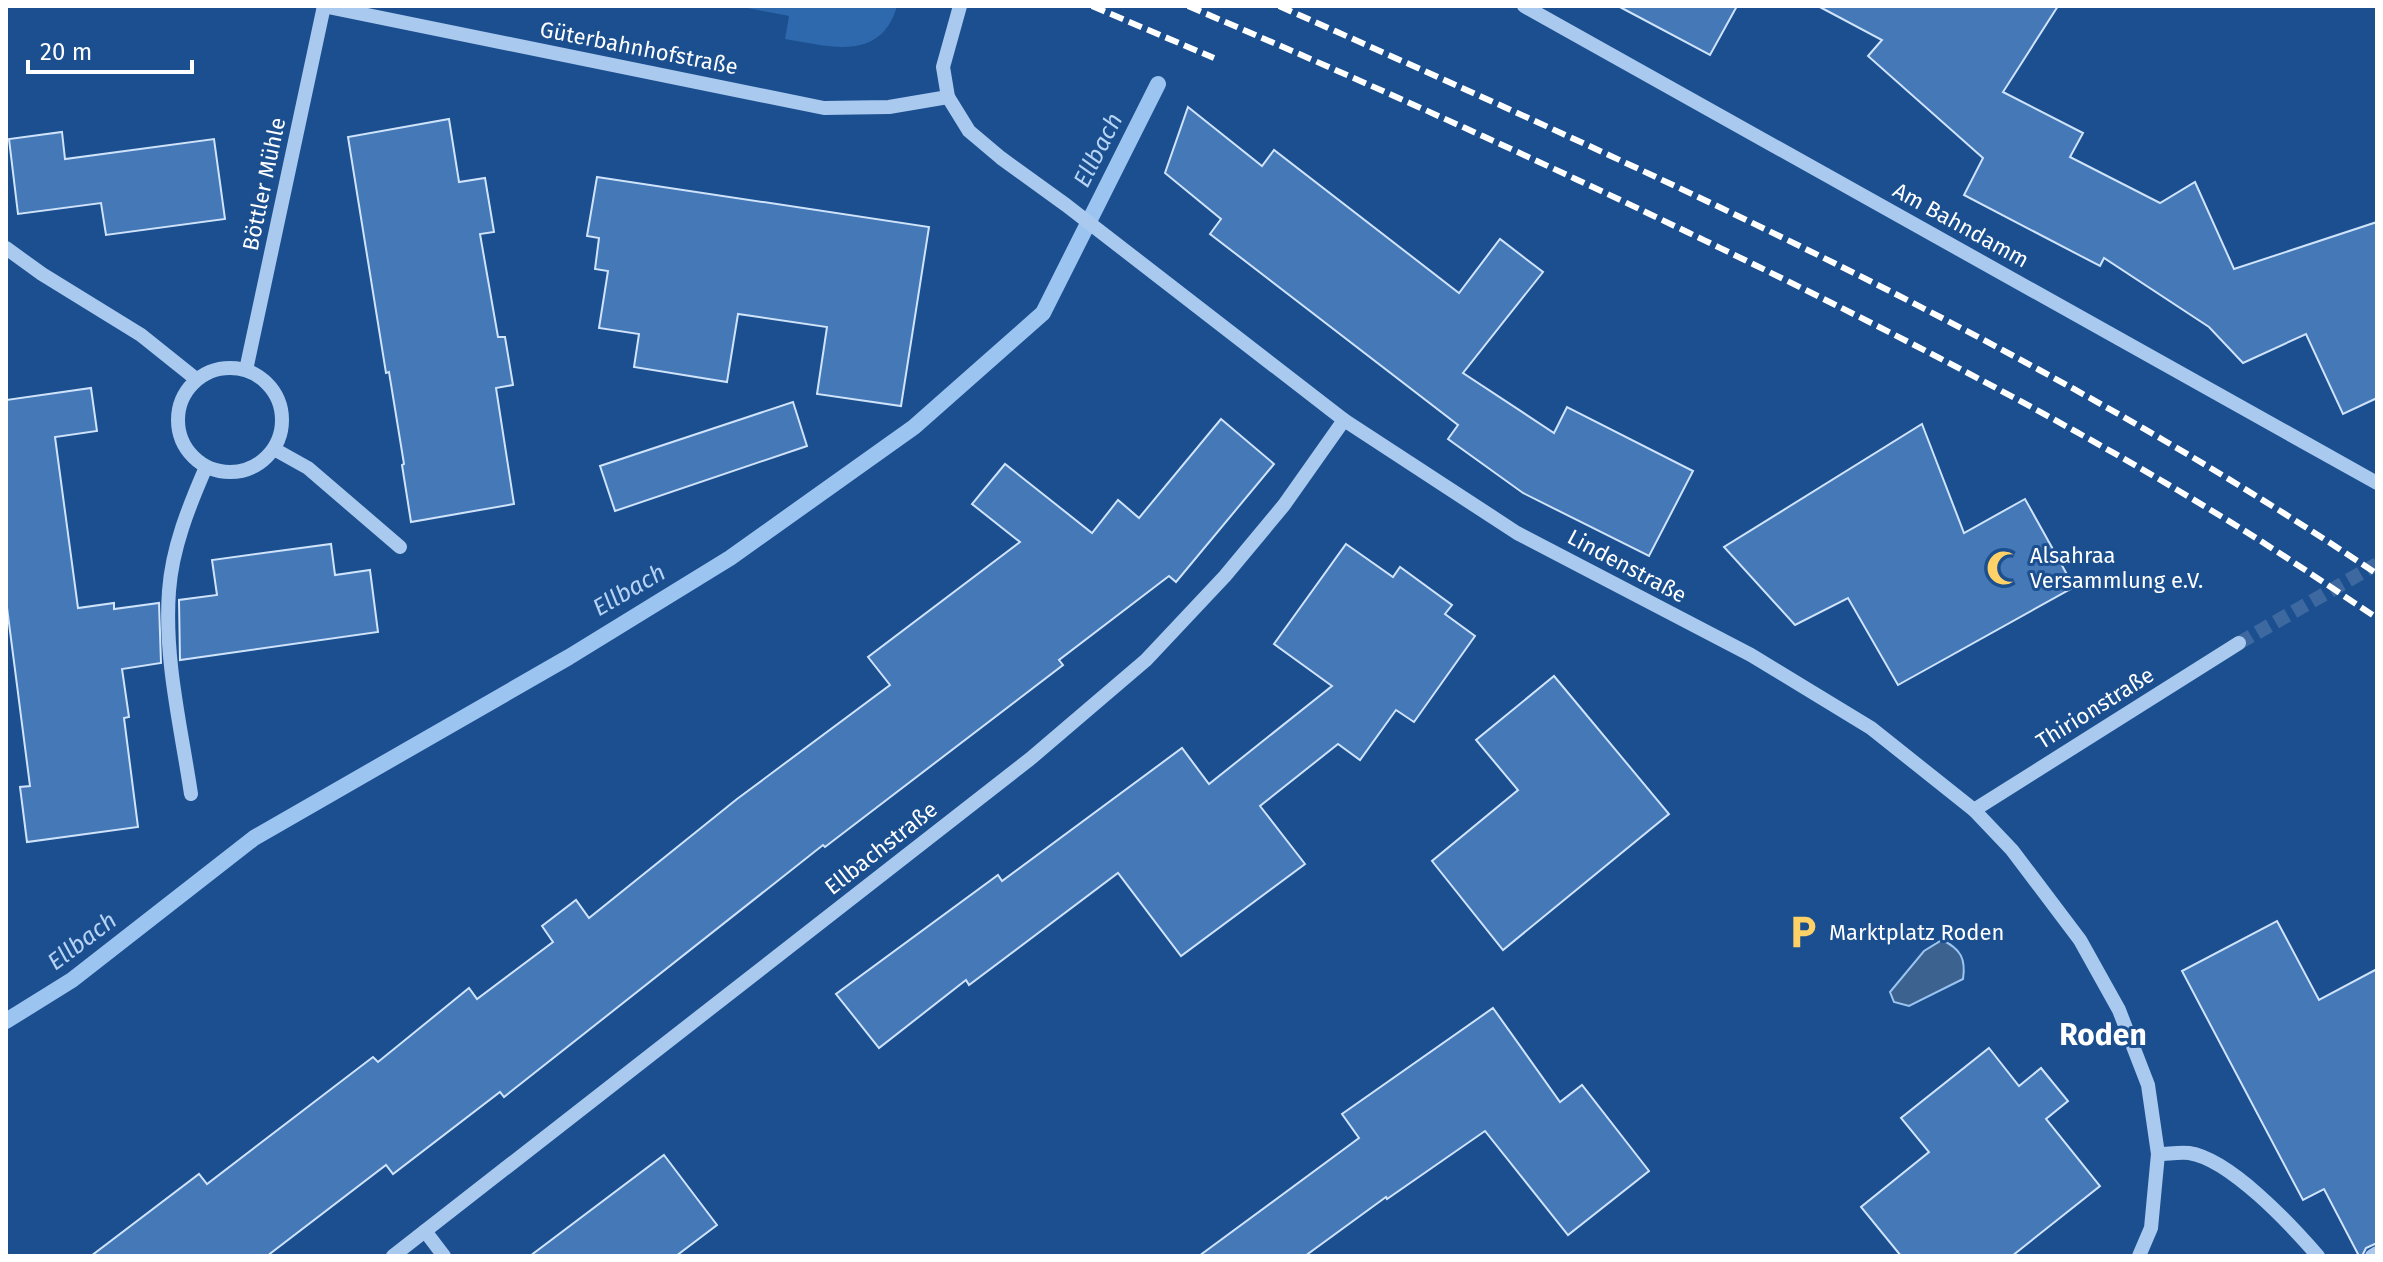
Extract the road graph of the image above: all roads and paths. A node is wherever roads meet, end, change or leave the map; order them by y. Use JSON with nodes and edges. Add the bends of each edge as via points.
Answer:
{"nodes":[{"id":1,"x":324,"y":6,"type":"edge"},
{"id":2,"x":960,"y":6,"type":"edge"},
{"id":3,"x":1524,"y":6,"type":"edge"},
{"id":4,"x":948,"y":97,"type":"junction"},
{"id":5,"x":6,"y":248,"type":"edge"},
{"id":6,"x":246,"y":370,"type":"junction"},
{"id":7,"x":196,"y":379,"type":"junction"},
{"id":8,"x":1344,"y":420,"type":"junction"},
{"id":9,"x":274,"y":449,"type":"junction"},
{"id":10,"x":206,"y":467,"type":"junction"},
{"id":11,"x":2377,"y":483,"type":"edge"},
{"id":12,"x":400,"y":547,"type":"dead end"},
{"id":13,"x":2239,"y":643,"type":"tunnel mouth"},
{"id":14,"x":191,"y":794,"type":"dead end"},
{"id":15,"x":1974,"y":810,"type":"junction"},
{"id":16,"x":2158,"y":1154,"type":"junction"},
{"id":17,"x":425,"y":1231,"type":"junction"},
{"id":18,"x":393,"y":1256,"type":"edge"},
{"id":19,"x":444,"y":1256,"type":"edge"},
{"id":20,"x":2139,"y":1256,"type":"edge"},
{"id":21,"x":2318,"y":1256,"type":"edge"}],
"edges":[{"from":1,"to":4,"type":"street","name":"Güterbahnhofstraße","via":[[824,108],[889,107]]},
{"from":1,"to":6,"type":"street","name":"Böttler Mühle"},
{"from":2,"to":4,"type":"street","name":"Lindenstraße","via":[[943,67]]},
{"from":3,"to":11,"type":"street","name":"Am Bahndamm"},
{"from":4,"to":8,"type":"street","name":"Lindenstraße","via":[[969,131],[1001,158]]},
{"from":5,"to":7,"type":"street","via":[[141,335]]},
{"from":6,"to":7,"type":"street","via":[[211,370]]},
{"from":6,"to":9,"type":"street","via":[[272,388],[279,403],[282,419]]},
{"from":7,"to":10,"type":"street","via":[[178,409],[177,426],[192,457]]},
{"from":8,"to":15,"type":"street","name":"Lindenstraße","via":[[1517,533],[1751,655],[1871,728]]},
{"from":8,"to":17,"type":"street","name":"Ellbachstraße","via":[[1265,529],[1146,660],[1030,759]]},
{"from":9,"to":10,"type":"street","via":[[243,471],[224,473]]},
{"from":9,"to":12,"type":"street","via":[[308,468]]},
{"from":10,"to":14,"type":"street","via":[[184,519],[169,589],[169,655]]},
{"from":13,"to":15,"type":"street","name":"Thirionstraße"},
{"from":15,"to":16,"type":"street","name":"Lindenstraße","via":[[2012,850],[2080,940],[2119,1010],[2148,1085]]},
{"from":16,"to":20,"type":"street","name":"Lindenstraße","via":[[2151,1228]]},
{"from":16,"to":21,"type":"street","via":[[2190,1153],[2214,1164],[2291,1225]]},
{"from":17,"to":18,"type":"street","name":"Ellbachstraße"},
{"from":17,"to":19,"type":"street"}]}
